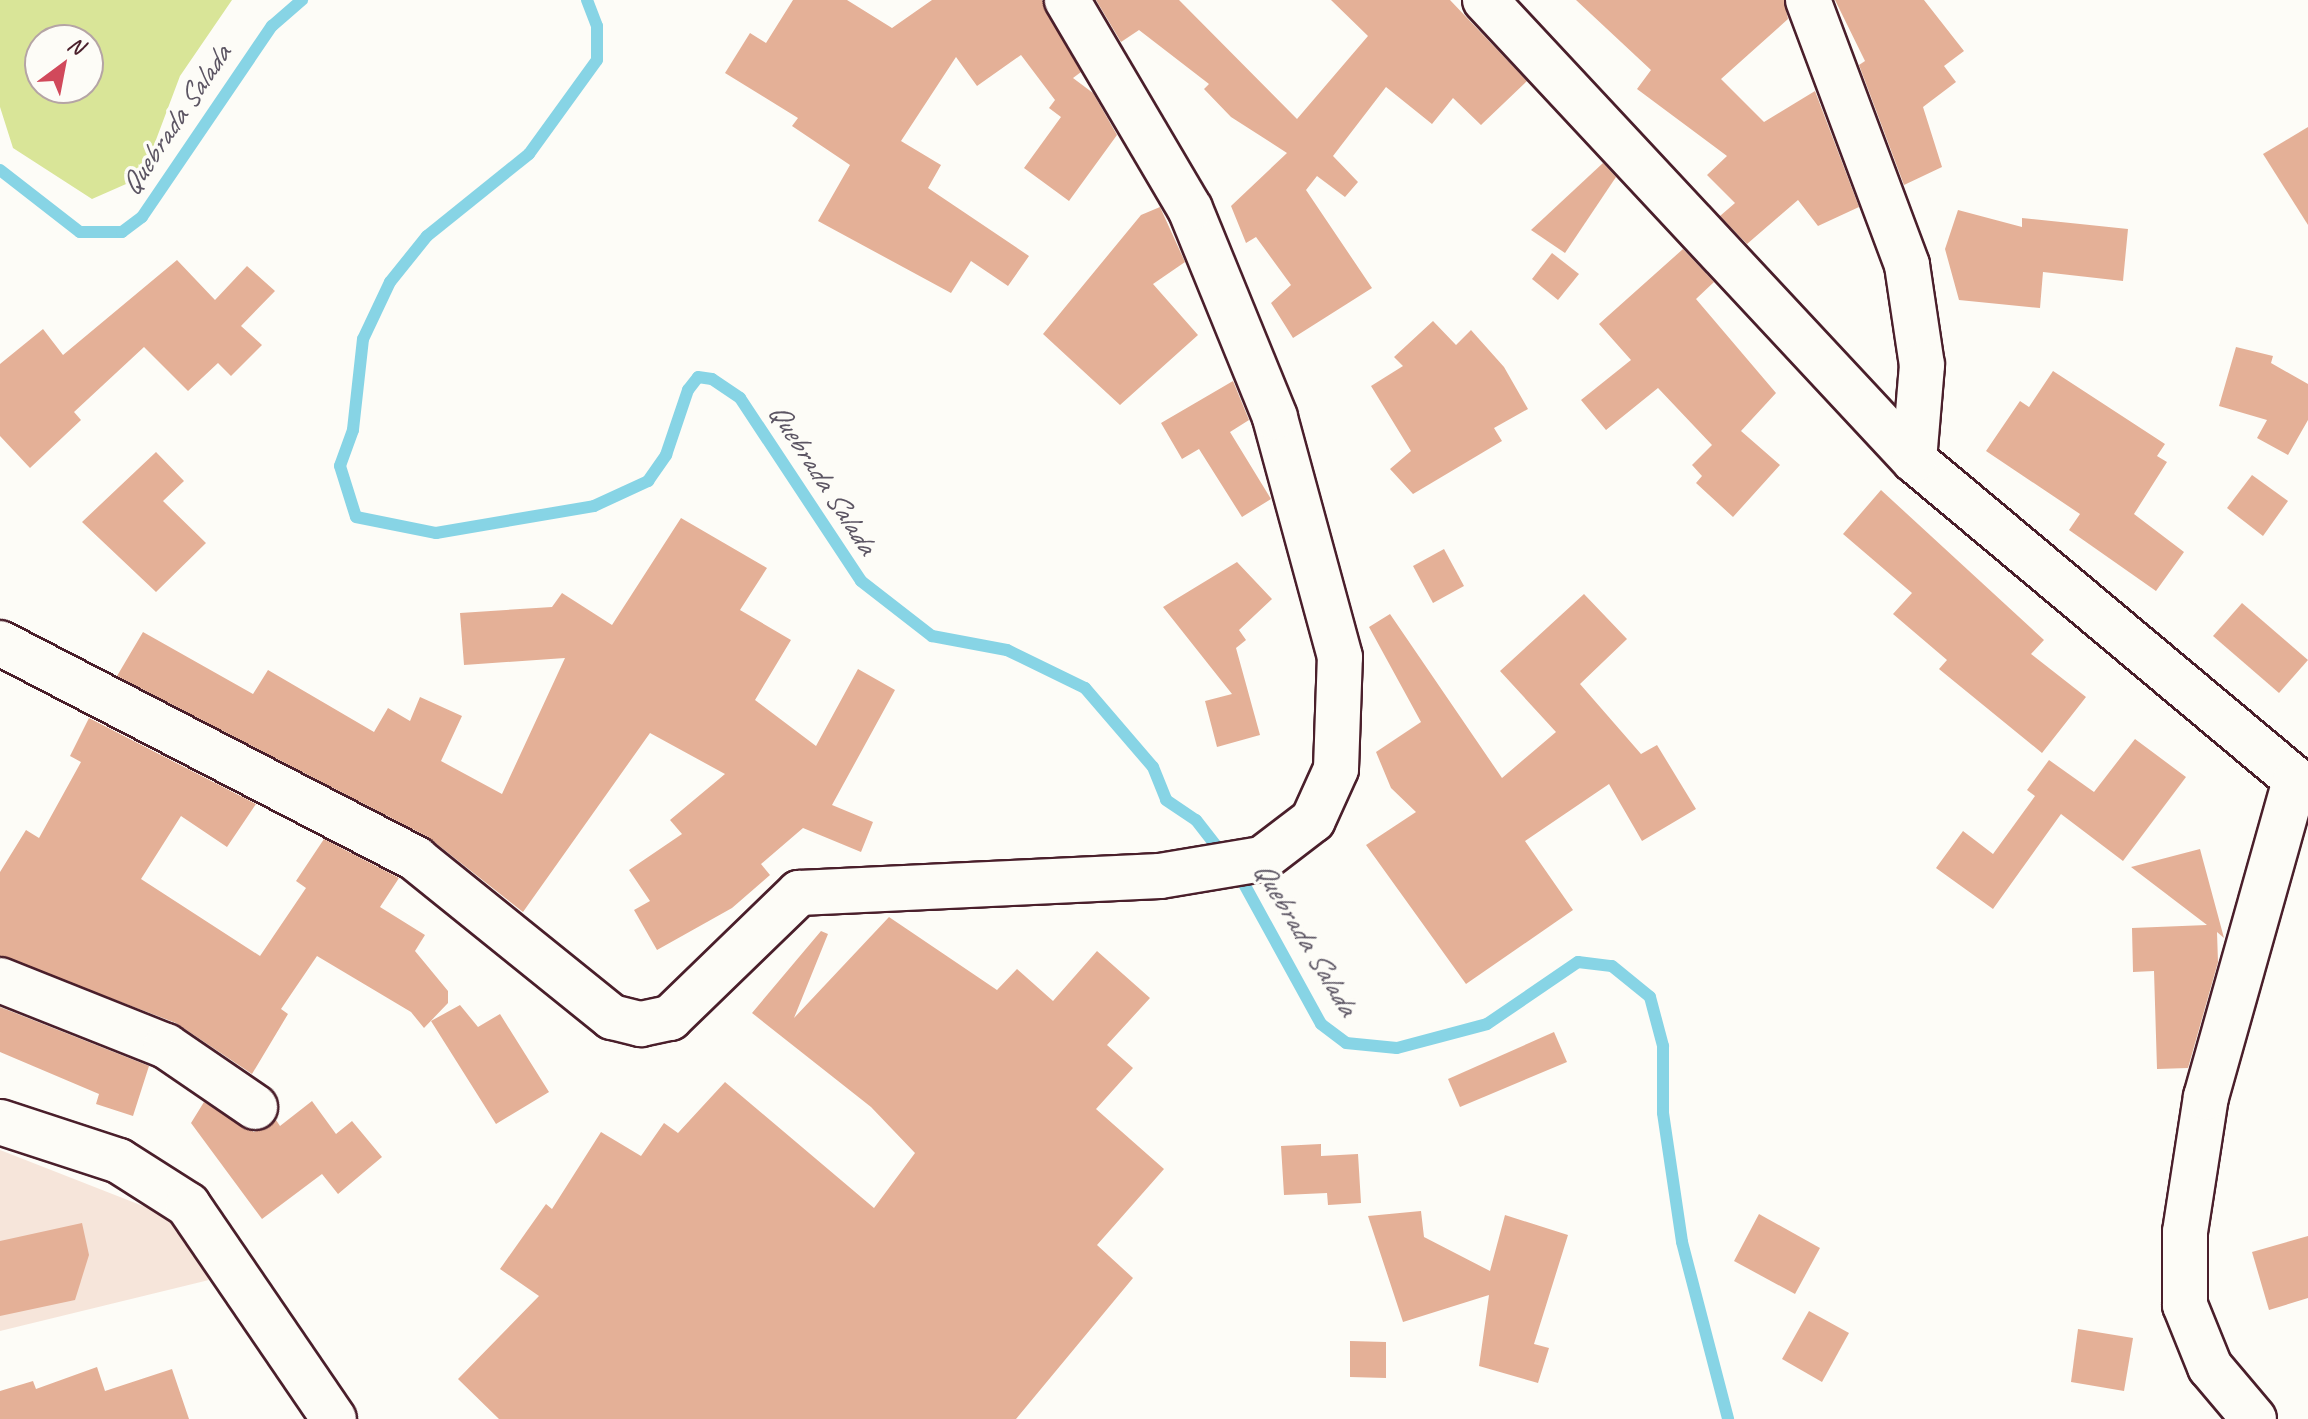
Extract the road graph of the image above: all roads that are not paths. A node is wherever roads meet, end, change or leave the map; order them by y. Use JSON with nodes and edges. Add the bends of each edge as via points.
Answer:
{"nodes":[{"id":1,"x":1067,"y":0,"type":"edge"},
{"id":2,"x":1485,"y":0,"type":"edge"},
{"id":3,"x":1808,"y":0,"type":"edge"},
{"id":4,"x":1914,"y":460,"type":"junction"},
{"id":5,"x":0,"y":643,"type":"edge"},
{"id":6,"x":2302,"y":786,"type":"edge"},
{"id":7,"x":0,"y":980,"type":"edge"},
{"id":8,"x":255,"y":1107,"type":"dead end"},
{"id":9,"x":0,"y":1122,"type":"edge"},
{"id":10,"x":334,"y":1419,"type":"edge"},
{"id":11,"x":2254,"y":1419,"type":"edge"}],
"edges":[{"from":1,"to":5,"type":"street","via":[[1190,209],[1275,417],[1340,657],[1336,769],[1313,820],[1262,859],[1160,876],[799,893],[670,1018],[641,1024],[612,1017],[416,859]]},
{"from":2,"to":4,"type":"street"},
{"from":3,"to":4,"type":"street","via":[[1907,265],[1922,365]]},
{"from":4,"to":6,"type":"street"},
{"from":6,"to":11,"type":"street","via":[[2206,1097],[2185,1232],[2185,1305],[2210,1367]]},
{"from":7,"to":8,"type":"street","via":[[166,1046]]},
{"from":9,"to":10,"type":"street","via":[[119,1161],[188,1205]]}]}
